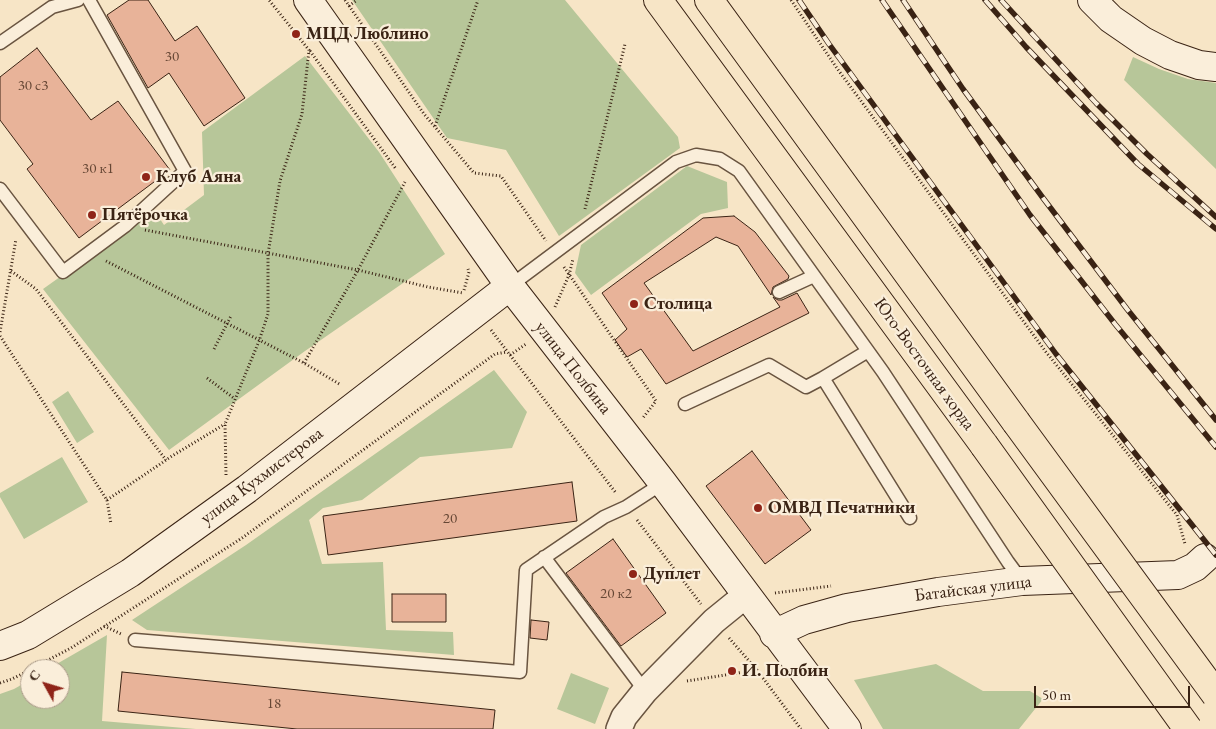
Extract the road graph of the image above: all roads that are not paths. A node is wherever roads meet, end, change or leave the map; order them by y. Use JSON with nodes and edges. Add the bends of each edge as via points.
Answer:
{"nodes":[{"id":1,"x":78,"y":0,"type":"edge"},
{"id":2,"x":89,"y":0,"type":"edge"},
{"id":3,"x":308,"y":0,"type":"edge"},
{"id":4,"x":658,"y":0,"type":"edge"},
{"id":5,"x":709,"y":0,"type":"edge"},
{"id":6,"x":1092,"y":0,"type":"edge"},
{"id":7,"x":0,"y":43,"type":"edge"},
{"id":8,"x":1216,"y":67,"type":"edge"},
{"id":9,"x":0,"y":189,"type":"edge"},
{"id":10,"x":814,"y":276,"type":"junction"},
{"id":11,"x":510,"y":286,"type":"junction"},
{"id":12,"x":779,"y":292,"type":"dead end"},
{"id":13,"x":868,"y":351,"type":"junction"},
{"id":14,"x":823,"y":378,"type":"junction"},
{"id":15,"x":685,"y":404,"type":"dead end"},
{"id":16,"x":663,"y":483,"type":"junction"},
{"id":17,"x":910,"y":518,"type":"dead end"},
{"id":18,"x":544,"y":557,"type":"junction"},
{"id":19,"x":1193,"y":567,"type":"road end"},
{"id":20,"x":1022,"y":581,"type":"junction"},
{"id":21,"x":759,"y":594,"type":"junction"},
{"id":22,"x":774,"y":634,"type":"junction"},
{"id":23,"x":135,"y":640,"type":"dead end"},
{"id":24,"x":0,"y":646,"type":"edge"},
{"id":25,"x":647,"y":689,"type":"junction"},
{"id":26,"x":1216,"y":695,"type":"edge"},
{"id":27,"x":619,"y":729,"type":"edge"},
{"id":28,"x":847,"y":729,"type":"edge"},
{"id":29,"x":1188,"y":729,"type":"edge"}],
"edges":[{"from":1,"to":7,"type":"lane","via":[[52,7]]},
{"from":2,"to":9,"type":"lane","via":[[185,171],[125,226],[64,272]]},
{"from":3,"to":11,"type":"main road","name":"улица Полбина"},
{"from":4,"to":29,"type":"main road","name":"Юго-Восточная хорда","bridge":true},
{"from":5,"to":26,"type":"main road","bridge":true},
{"from":6,"to":8,"type":"main road","via":[[1111,19],[1144,41],[1170,55]]},
{"from":10,"to":11,"type":"lane","via":[[739,171],[720,159],[696,155],[676,162]]},
{"from":10,"to":12,"type":"lane"},
{"from":10,"to":13,"type":"lane"},
{"from":11,"to":16,"type":"main road","name":"улица Полбина"},
{"from":11,"to":24,"type":"main road","name":"улица Кухмистерова","via":[[470,302],[247,489],[130,573],[28,634]]},
{"from":13,"to":14,"type":"lane"},
{"from":13,"to":20,"type":"lane"},
{"from":14,"to":15,"type":"lane","via":[[806,387],[770,365]]},
{"from":14,"to":17,"type":"lane"},
{"from":16,"to":18,"type":"lane"},
{"from":16,"to":21,"type":"main road","name":"улица Полбина"},
{"from":18,"to":23,"type":"lane","via":[[526,570],[520,672]]},
{"from":18,"to":25,"type":"lane"},
{"from":19,"to":20,"type":"main road","name":"Батайская улица"},
{"from":20,"to":22,"type":"main road","name":"Батайская улица","via":[[847,608],[804,620]]},
{"from":21,"to":22,"type":"main road","name":"улица Полбина"},
{"from":21,"to":25,"type":"street","via":[[714,621]]},
{"from":22,"to":28,"type":"main road","name":"улица Полбина"},
{"from":25,"to":27,"type":"street","via":[[624,717]]}]}
